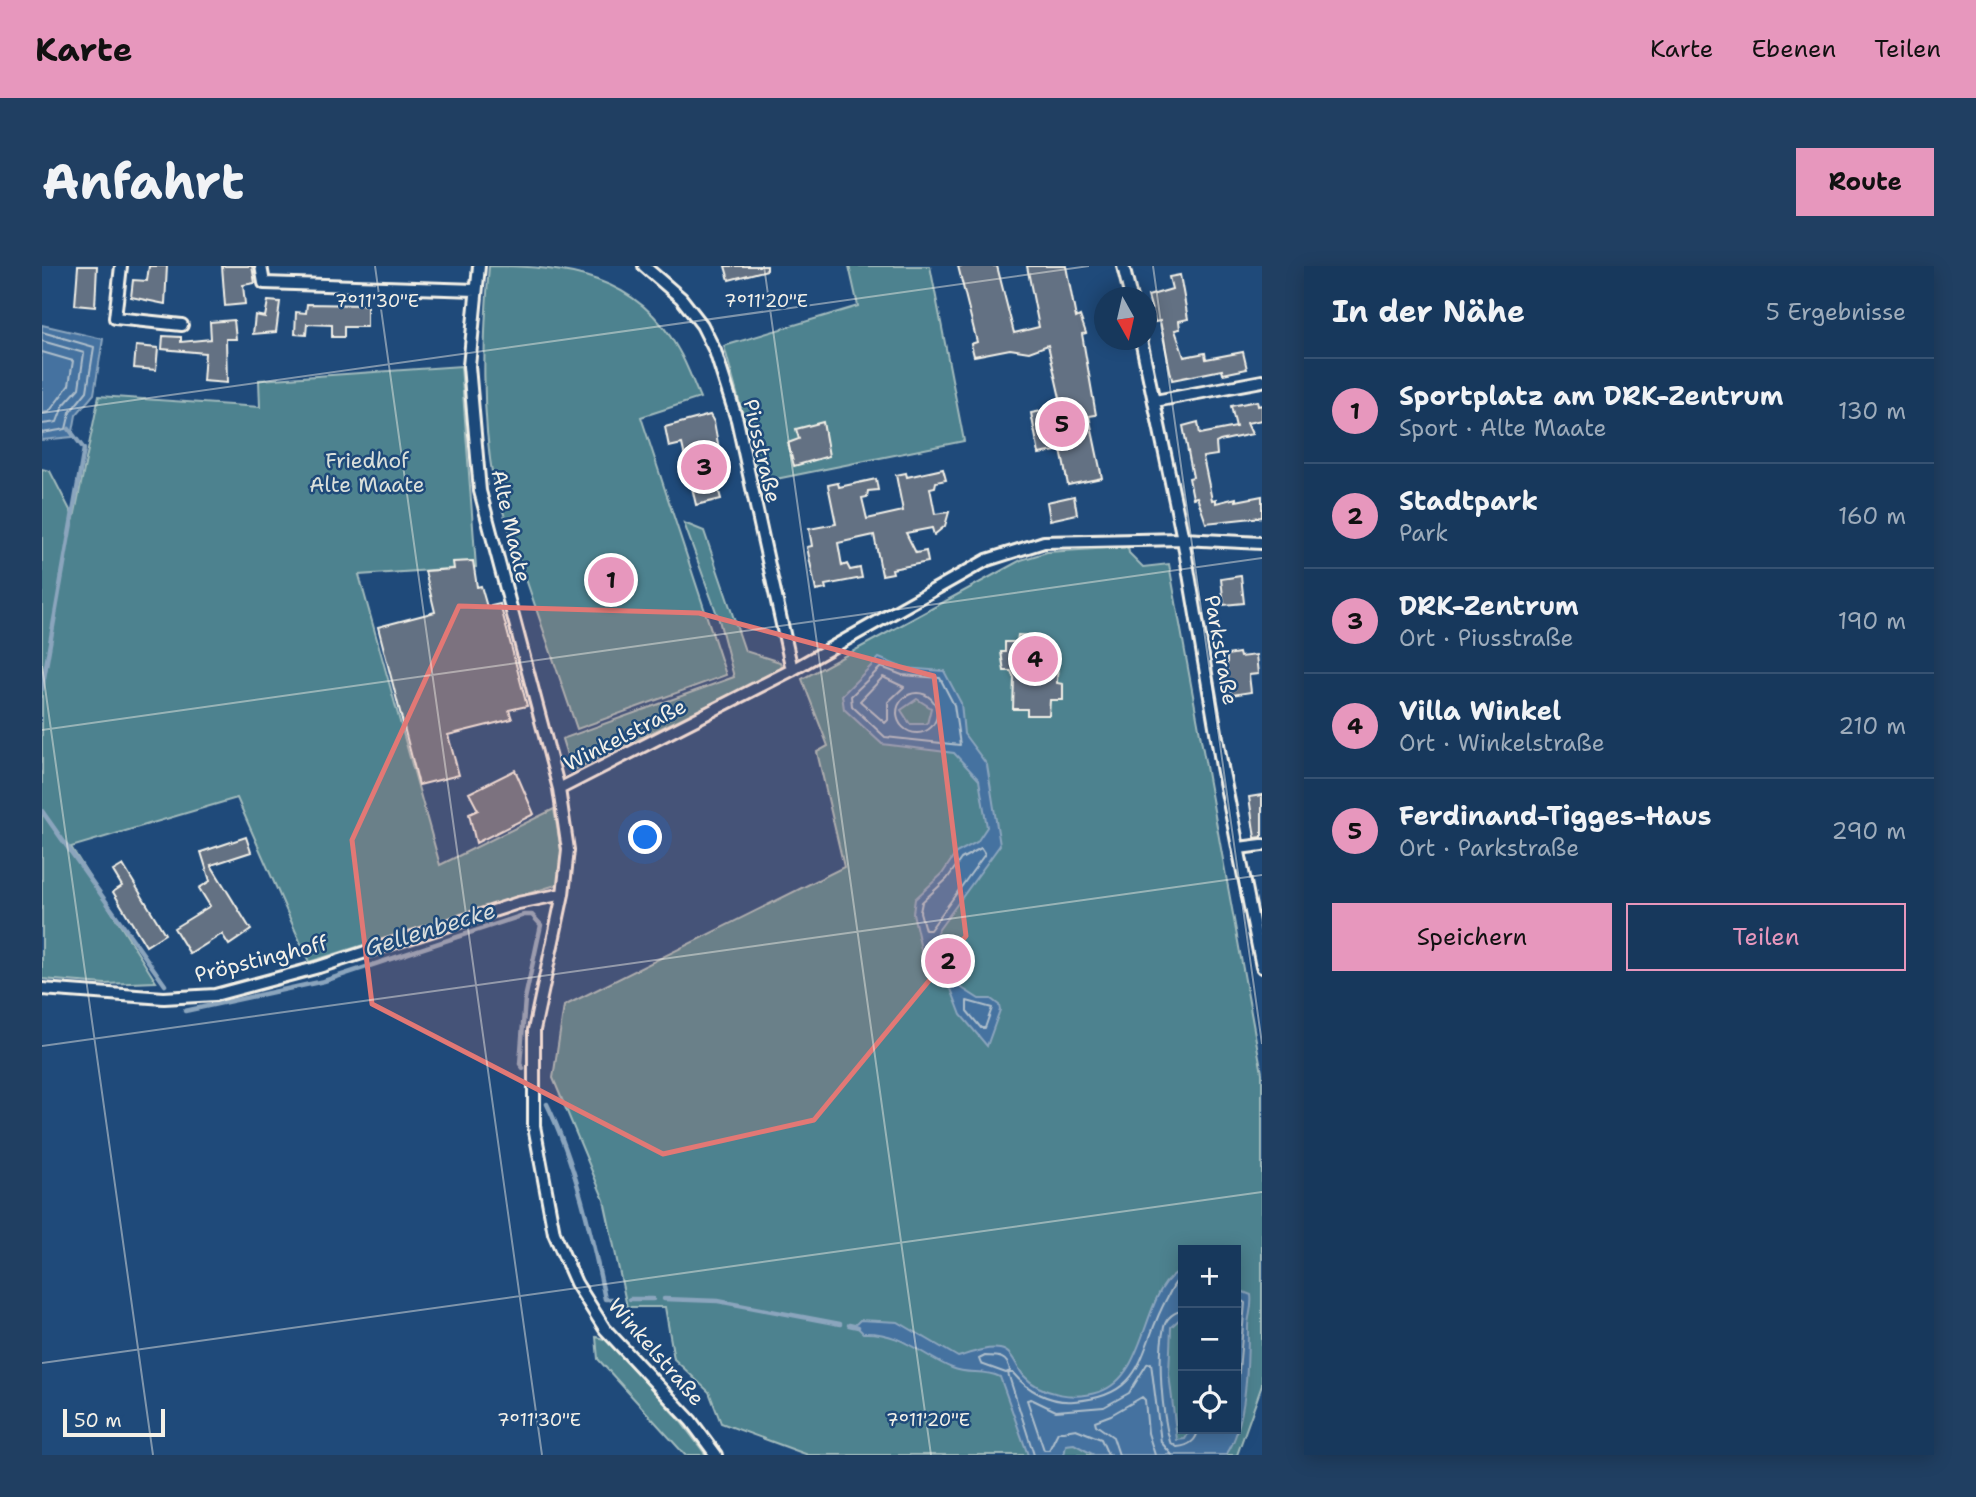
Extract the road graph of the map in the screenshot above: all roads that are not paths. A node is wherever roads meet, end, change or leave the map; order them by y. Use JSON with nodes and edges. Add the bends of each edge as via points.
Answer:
{"nodes":[{"id":1,"x":121,"y":266,"type":"edge"},
{"id":2,"x":261,"y":266,"type":"edge"},
{"id":3,"x":479,"y":266,"type":"edge"},
{"id":4,"x":644,"y":266,"type":"edge"},
{"id":5,"x":1123,"y":266,"type":"edge"},
{"id":6,"x":1128,"y":287,"type":"edge"},
{"id":7,"x":476,"y":290,"type":"junction"},
{"id":8,"x":183,"y":326,"type":"dead end"},
{"id":9,"x":1143,"y":350,"type":"edge"},
{"id":10,"x":1262,"y":381,"type":"edge"},
{"id":11,"x":1155,"y":401,"type":"junction"},
{"id":12,"x":1183,"y":540,"type":"junction"},
{"id":13,"x":1262,"y":543,"type":"edge"},
{"id":14,"x":792,"y":670,"type":"junction"},
{"id":15,"x":559,"y":789,"type":"junction"},
{"id":16,"x":1262,"y":845,"type":"edge"},
{"id":17,"x":1239,"y":848,"type":"junction"},
{"id":18,"x":563,"y":894,"type":"junction"},
{"id":19,"x":1262,"y":968,"type":"edge"},
{"id":20,"x":42,"y":989,"type":"edge"},
{"id":21,"x":716,"y":1455,"type":"edge"}],
"edges":[{"from":1,"to":8,"type":"street","via":[[116,318]]},
{"from":2,"to":7,"type":"street","via":[[264,283]]},
{"from":3,"to":7,"type":"street","name":"Alte Maate"},
{"from":4,"to":14,"type":"street","name":"Piusstraße","via":[[681,299],[715,351],[737,420]]},
{"from":5,"to":6,"type":"street"},
{"from":7,"to":15,"type":"street","name":"Alte Maate","via":[[470,366],[480,491]]},
{"from":9,"to":11,"type":"street","name":"Parkstraße"},
{"from":10,"to":11,"type":"street"},
{"from":11,"to":12,"type":"street","name":"Parkstraße"},
{"from":12,"to":13,"type":"street","name":"Winkelstraße"},
{"from":12,"to":14,"type":"street","name":"Winkelstraße","via":[[1044,542],[987,560]]},
{"from":12,"to":17,"type":"street","name":"Parkstraße"},
{"from":14,"to":15,"type":"street","name":"Winkelstraße"},
{"from":15,"to":18,"type":"street","name":"Winkelstraße","via":[[568,850]]},
{"from":16,"to":17,"type":"street"},
{"from":17,"to":19,"type":"street","name":"Parkstraße"},
{"from":18,"to":20,"type":"street","name":"Pröpstinghoff","via":[[517,903],[215,995],[164,998]]},
{"from":18,"to":21,"type":"street","name":"Winkelstraße","via":[[534,1030],[534,1126],[554,1233],[576,1283],[606,1329],[691,1421]]}]}
